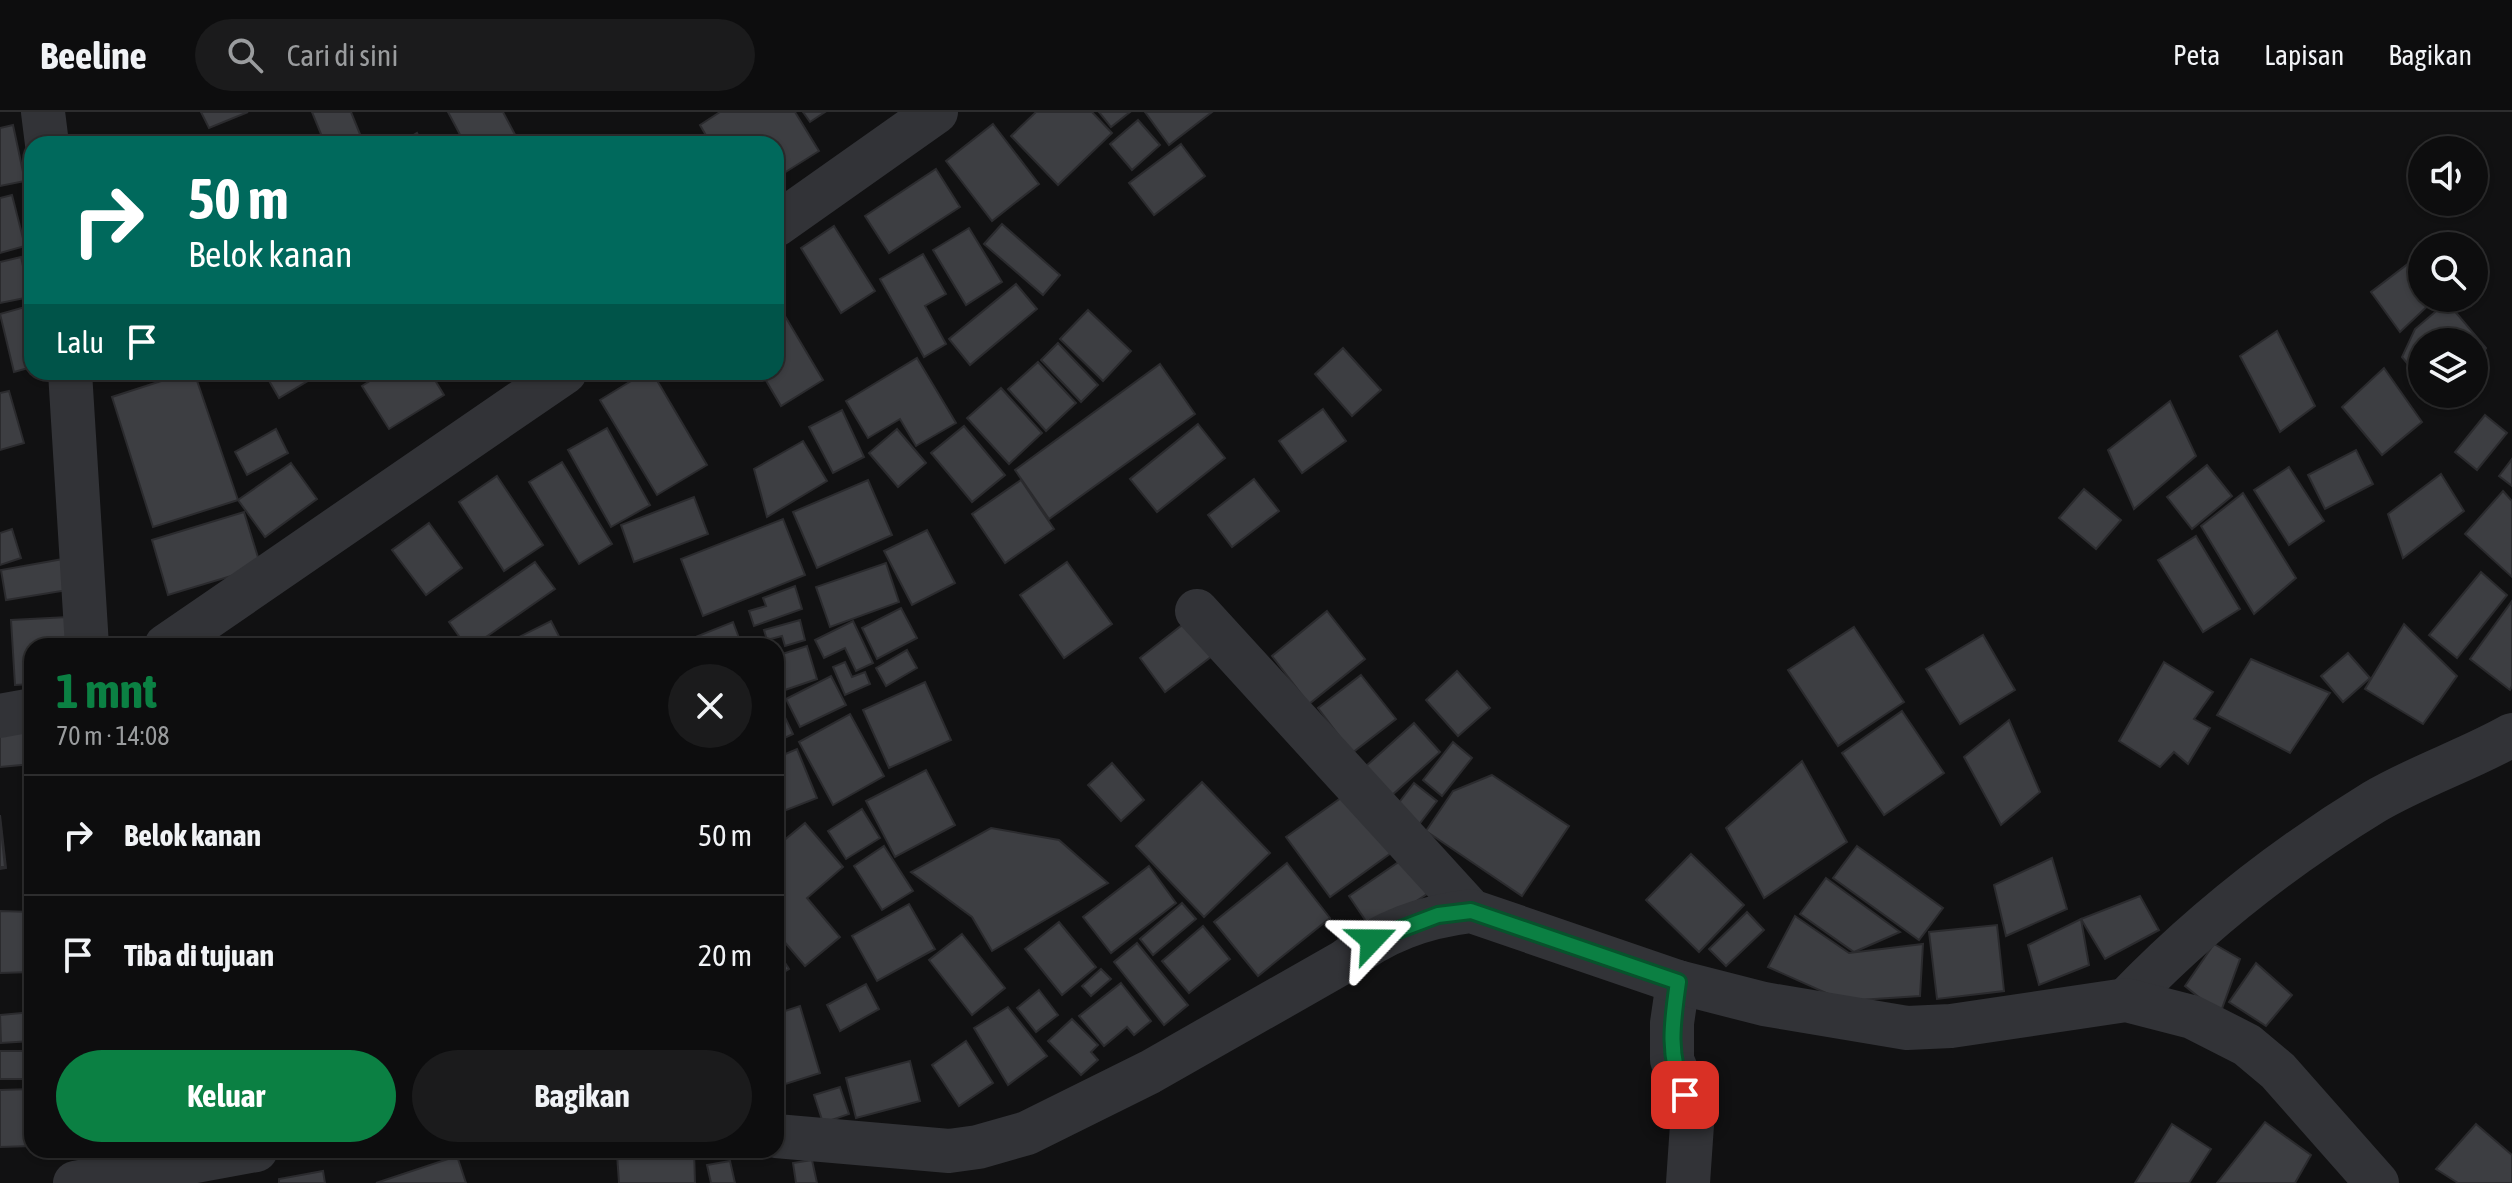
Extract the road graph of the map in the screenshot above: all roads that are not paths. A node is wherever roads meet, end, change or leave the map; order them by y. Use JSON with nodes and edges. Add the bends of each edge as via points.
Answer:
{"nodes":[{"id":1,"x":43,"y":112,"type":"edge"},
{"id":2,"x":936,"y":112,"type":"edge"},
{"id":3,"x":46,"y":136,"type":"edge"},
{"id":4,"x":784,"y":219,"type":"edge"},
{"id":5,"x":70,"y":380,"type":"edge"},
{"id":6,"x":553,"y":380,"type":"edge"},
{"id":7,"x":1197,"y":611,"type":"dead end"},
{"id":8,"x":87,"y":638,"type":"edge"},
{"id":9,"x":178,"y":638,"type":"edge"},
{"id":10,"x":24,"y":712,"type":"edge"},
{"id":11,"x":0,"y":716,"type":"edge"},
{"id":12,"x":2512,"y":735,"type":"edge"},
{"id":13,"x":1471,"y":911,"type":"junction"},
{"id":14,"x":1678,"y":982,"type":"junction"},
{"id":15,"x":2126,"y":1000,"type":"junction"},
{"id":16,"x":784,"y":1137,"type":"edge"},
{"id":17,"x":202,"y":1158,"type":"edge"},
{"id":18,"x":135,"y":1168,"type":"edge"},
{"id":19,"x":75,"y":1183,"type":"edge"},
{"id":20,"x":1688,"y":1183,"type":"edge"},
{"id":21,"x":2377,"y":1183,"type":"edge"}],
"edges":[{"from":1,"to":3,"type":"street"},
{"from":2,"to":4,"type":"street"},
{"from":5,"to":8,"type":"street"},
{"from":6,"to":9,"type":"street"},
{"from":7,"to":13,"type":"street"},
{"from":10,"to":11,"type":"street"},
{"from":12,"to":15,"type":"street","via":[[2376,801],[2267,874],[2178,948]]},
{"from":13,"to":14,"type":"street"},
{"from":13,"to":16,"type":"street","via":[[1438,915],[1372,940],[1345,961],[1150,1072],[1027,1133],[949,1151]]},
{"from":14,"to":15,"type":"street","via":[[1764,1004],[1907,1028]]},
{"from":14,"to":20,"type":"street","via":[[1672,1060],[1693,1110]]},
{"from":15,"to":21,"type":"street","via":[[2192,1017],[2247,1045],[2278,1071]]},
{"from":17,"to":18,"type":"street"},
{"from":18,"to":19,"type":"street"}]}
